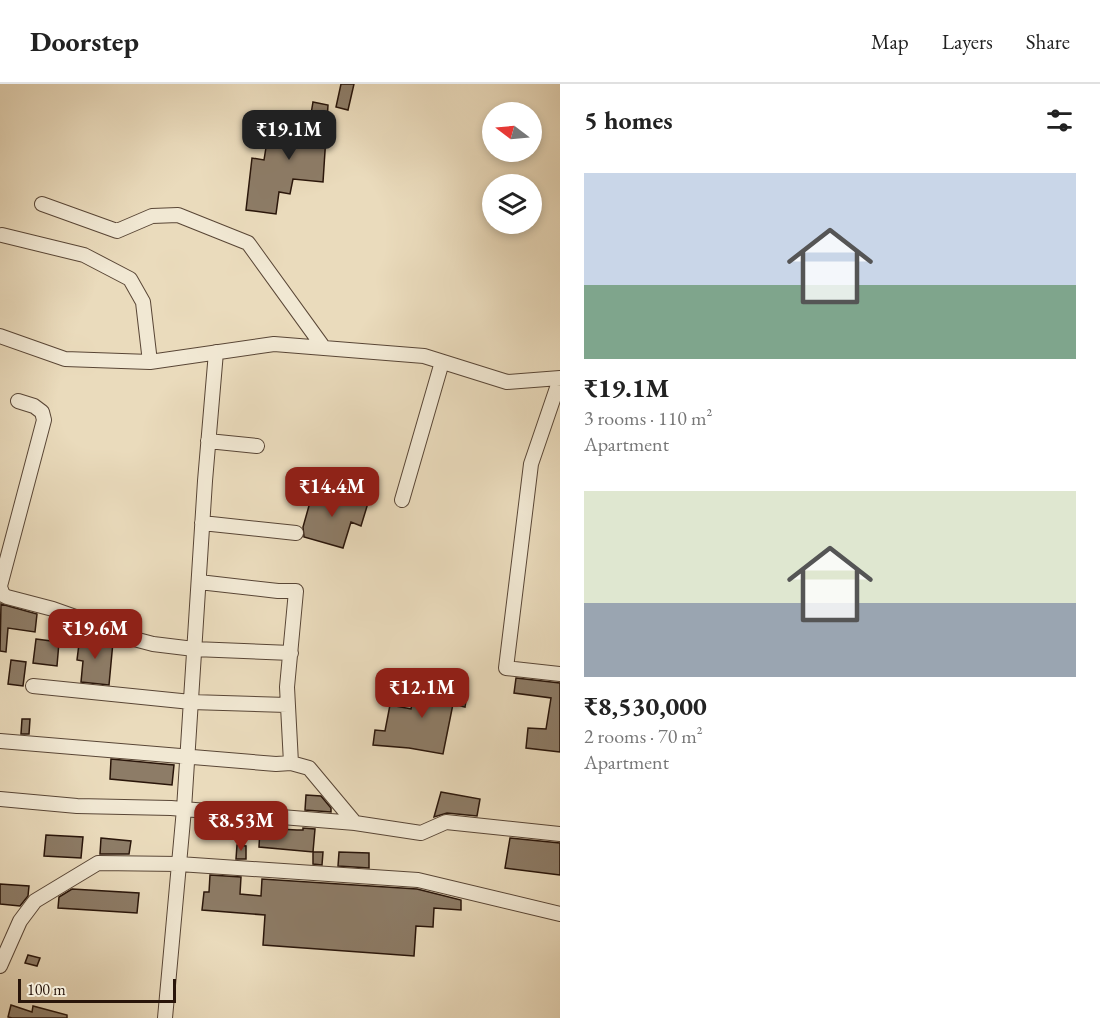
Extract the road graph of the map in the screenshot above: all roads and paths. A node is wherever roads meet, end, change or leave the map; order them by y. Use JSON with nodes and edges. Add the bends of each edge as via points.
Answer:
{"nodes":[{"id":1,"x":42,"y":204,"type":"dead end"},
{"id":2,"x":2,"y":235,"type":"dead end"},
{"id":3,"x":0,"y":336,"type":"edge"},
{"id":4,"x":324,"y":348,"type":"junction"},
{"id":5,"x":216,"y":352,"type":"junction"},
{"id":6,"x":150,"y":362,"type":"junction"},
{"id":7,"x":442,"y":362,"type":"junction"},
{"id":8,"x":560,"y":378,"type":"edge"},
{"id":9,"x":18,"y":401,"type":"dead end"},
{"id":10,"x":208,"y":441,"type":"junction"},
{"id":11,"x":257,"y":446,"type":"dead end"},
{"id":12,"x":402,"y":500,"type":"dead end"},
{"id":13,"x":202,"y":522,"type":"junction"},
{"id":14,"x":296,"y":533,"type":"dead end"},
{"id":15,"x":199,"y":582,"type":"junction"},
{"id":16,"x":0,"y":586,"type":"edge"},
{"id":17,"x":194,"y":649,"type":"junction"},
{"id":18,"x":291,"y":653,"type":"junction"},
{"id":19,"x":560,"y":674,"type":"edge"},
{"id":20,"x":33,"y":686,"type":"dead end"},
{"id":21,"x":191,"y":702,"type":"junction"},
{"id":22,"x":288,"y":705,"type":"junction"},
{"id":23,"x":0,"y":741,"type":"edge"},
{"id":24,"x":188,"y":756,"type":"junction"},
{"id":25,"x":291,"y":763,"type":"junction"},
{"id":26,"x":0,"y":799,"type":"edge"},
{"id":27,"x":184,"y":809,"type":"junction"},
{"id":28,"x":355,"y":823,"type":"junction"},
{"id":29,"x":560,"y":834,"type":"edge"},
{"id":30,"x":179,"y":864,"type":"junction"},
{"id":31,"x":560,"y":914,"type":"edge"},
{"id":32,"x":0,"y":966,"type":"edge"},
{"id":33,"x":165,"y":1018,"type":"edge"}],
"edges":[{"from":1,"to":4,"type":"street","via":[[117,231],[152,216],[178,215],[248,243]]},
{"from":2,"to":6,"type":"street","via":[[84,255],[130,279],[143,302]]},
{"from":3,"to":6,"type":"street","via":[[65,359]]},
{"from":4,"to":5,"type":"street","via":[[274,344]]},
{"from":4,"to":7,"type":"street","via":[[424,356]]},
{"from":5,"to":6,"type":"street"},
{"from":5,"to":10,"type":"street"},
{"from":7,"to":8,"type":"street","via":[[507,382]]},
{"from":7,"to":12,"type":"street"},
{"from":8,"to":19,"type":"street","via":[[531,464],[506,668]]},
{"from":9,"to":16,"type":"street","via":[[42,411],[44,420]]},
{"from":10,"to":11,"type":"street"},
{"from":10,"to":13,"type":"street"},
{"from":13,"to":14,"type":"street"},
{"from":13,"to":15,"type":"street"},
{"from":15,"to":17,"type":"street"},
{"from":15,"to":18,"type":"street","via":[[297,591]]},
{"from":16,"to":17,"type":"street","via":[[7,597],[71,615],[132,640]]},
{"from":17,"to":18,"type":"street"},
{"from":17,"to":21,"type":"street"},
{"from":18,"to":22,"type":"street"},
{"from":20,"to":21,"type":"street"},
{"from":21,"to":22,"type":"street"},
{"from":21,"to":24,"type":"street"},
{"from":22,"to":25,"type":"street"},
{"from":23,"to":24,"type":"street"},
{"from":24,"to":25,"type":"street"},
{"from":24,"to":27,"type":"street"},
{"from":25,"to":28,"type":"street","via":[[309,768]]},
{"from":26,"to":27,"type":"street"},
{"from":27,"to":28,"type":"street"},
{"from":27,"to":30,"type":"street"},
{"from":28,"to":29,"type":"street","via":[[421,833],[446,822]]},
{"from":30,"to":31,"type":"street","via":[[418,880]]},
{"from":30,"to":32,"type":"street","via":[[98,863],[35,900],[20,921]]},
{"from":30,"to":33,"type":"street"}]}
